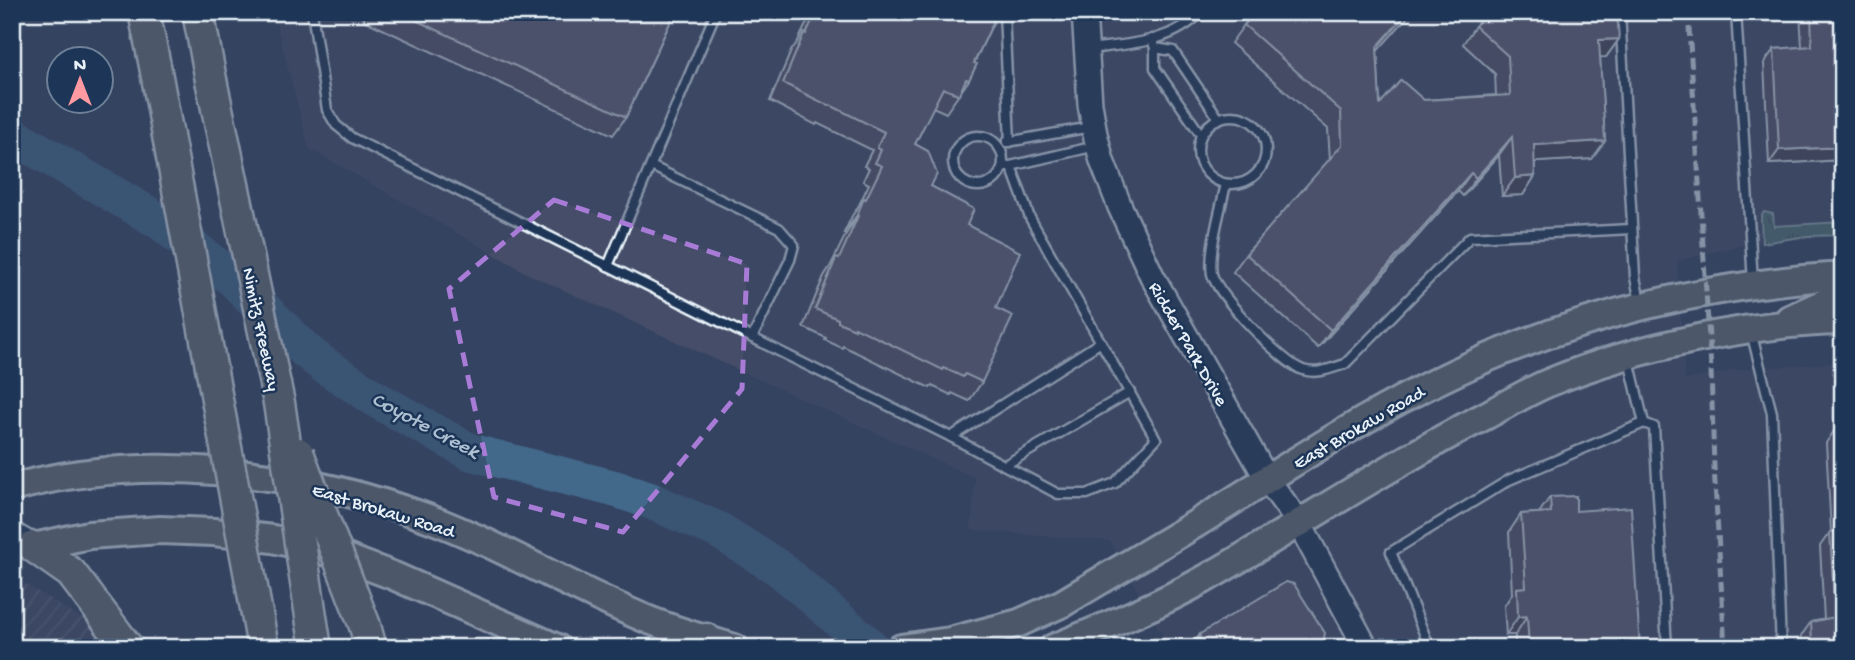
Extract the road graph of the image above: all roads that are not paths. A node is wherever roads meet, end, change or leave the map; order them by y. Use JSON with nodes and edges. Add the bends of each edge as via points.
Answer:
{"nodes":[{"id":1,"x":145,"y":12,"type":"edge"},
{"id":2,"x":198,"y":12,"type":"edge"},
{"id":3,"x":312,"y":12,"type":"edge"},
{"id":4,"x":716,"y":12,"type":"edge"},
{"id":5,"x":1003,"y":12,"type":"edge"},
{"id":6,"x":1084,"y":12,"type":"edge"},
{"id":7,"x":1201,"y":12,"type":"edge"},
{"id":8,"x":1620,"y":12,"type":"edge"},
{"id":9,"x":1736,"y":12,"type":"edge"},
{"id":10,"x":1154,"y":44,"type":"junction"},
{"id":11,"x":1086,"y":49,"type":"junction"},
{"id":12,"x":1219,"y":119,"type":"junction"},
{"id":13,"x":1201,"y":135,"type":"junction"},
{"id":14,"x":1096,"y":136,"type":"junction"},
{"id":15,"x":1010,"y":142,"type":"junction"},
{"id":16,"x":997,"y":144,"type":"junction"},
{"id":17,"x":651,"y":166,"type":"junction"},
{"id":18,"x":1007,"y":167,"type":"junction"},
{"id":19,"x":1226,"y":184,"type":"junction"},
{"id":20,"x":1632,"y":229,"type":"junction"},
{"id":21,"x":608,"y":265,"type":"junction"},
{"id":22,"x":1843,"y":276,"type":"edge"},
{"id":23,"x":1753,"y":284,"type":"junction"},
{"id":24,"x":1843,"y":301,"type":"edge"},
{"id":25,"x":1640,"y":305,"type":"junction"},
{"id":26,"x":1843,"y":321,"type":"edge"},
{"id":27,"x":1761,"y":329,"type":"junction"},
{"id":28,"x":752,"y":338,"type":"junction"},
{"id":29,"x":1101,"y":342,"type":"junction"},
{"id":30,"x":1628,"y":357,"type":"junction"},
{"id":31,"x":1130,"y":393,"type":"junction"},
{"id":32,"x":279,"y":402,"type":"junction"},
{"id":33,"x":1644,"y":423,"type":"junction"},
{"id":34,"x":951,"y":437,"type":"junction"},
{"id":35,"x":1005,"y":466,"type":"junction"},
{"id":36,"x":1268,"y":479,"type":"junction"},
{"id":37,"x":12,"y":488,"type":"edge"},
{"id":38,"x":1299,"y":523,"type":"junction"},
{"id":39,"x":20,"y":545,"type":"edge"},
{"id":40,"x":314,"y":635,"type":"edge"},
{"id":41,"x":368,"y":637,"type":"edge"},
{"id":42,"x":715,"y":645,"type":"edge"},
{"id":43,"x":128,"y":648,"type":"edge"},
{"id":44,"x":263,"y":648,"type":"edge"},
{"id":45,"x":557,"y":648,"type":"edge"},
{"id":46,"x":901,"y":648,"type":"edge"},
{"id":47,"x":1053,"y":648,"type":"edge"},
{"id":48,"x":1366,"y":648,"type":"edge"},
{"id":49,"x":1430,"y":648,"type":"edge"},
{"id":50,"x":1667,"y":648,"type":"edge"},
{"id":51,"x":1781,"y":648,"type":"edge"}],
"edges":[{"from":1,"to":44,"type":"highway","bridge":true},
{"from":2,"to":32,"type":"highway","name":"Nimitz Freeway","bridge":true},
{"from":3,"to":21,"type":"lane","via":[[327,110],[336,125],[352,138]]},
{"from":4,"to":17,"type":"lane"},
{"from":5,"to":15,"type":"lane"},
{"from":6,"to":11,"type":"street","name":"Ridder Park Drive"},
{"from":7,"to":10,"type":"lane"},
{"from":8,"to":20,"type":"lane"},
{"from":9,"to":23,"type":"lane"},
{"from":10,"to":11,"type":"lane"},
{"from":10,"to":12,"type":"lane","via":[[1173,51]]},
{"from":10,"to":13,"type":"lane","via":[[1156,68]]},
{"from":11,"to":14,"type":"street","name":"Ridder Park Drive"},
{"from":12,"to":13,"type":"lane"},
{"from":12,"to":19,"type":"lane","via":[[1239,116],[1251,121],[1266,143],[1261,169],[1251,179]]},
{"from":13,"to":19,"type":"lane","via":[[1198,157],[1203,170]]},
{"from":14,"to":15,"type":"lane"},
{"from":14,"to":18,"type":"lane"},
{"from":14,"to":36,"type":"street","name":"Ridder Park Drive","via":[[1120,207],[1152,276]]},
{"from":15,"to":16,"type":"lane"},
{"from":16,"to":18,"type":"lane"},
{"from":16,"to":18,"type":"lane","via":[[984,137],[968,138],[955,150],[953,168],[964,183],[974,187],[992,183]]},
{"from":17,"to":21,"type":"lane"},
{"from":17,"to":28,"type":"lane","via":[[779,228],[794,246]]},
{"from":18,"to":29,"type":"lane","via":[[1030,218]]},
{"from":19,"to":20,"type":"lane","via":[[1211,261],[1216,285],[1290,364],[1306,371],[1345,364],[1470,237]]},
{"from":20,"to":25,"type":"lane"},
{"from":21,"to":28,"type":"lane"},
{"from":22,"to":23,"type":"main road","name":"East Brokaw Road"},
{"from":23,"to":25,"type":"main road","name":"East Brokaw Road"},
{"from":24,"to":27,"type":"main road","via":[[1826,302]]},
{"from":25,"to":36,"type":"main road","name":"East Brokaw Road","via":[[1562,329],[1406,396]]},
{"from":26,"to":27,"type":"main road"},
{"from":27,"to":30,"type":"main road"},
{"from":27,"to":51,"type":"lane","via":[[1772,413]]},
{"from":28,"to":34,"type":"lane"},
{"from":29,"to":31,"type":"lane"},
{"from":29,"to":34,"type":"lane"},
{"from":30,"to":33,"type":"lane"},
{"from":30,"to":38,"type":"main road","via":[[1548,383],[1427,445]]},
{"from":31,"to":35,"type":"lane"},
{"from":31,"to":35,"type":"lane","via":[[1156,439],[1115,483],[1087,494],[1058,494]]},
{"from":32,"to":40,"type":"highway","name":"Nimitz Freeway","bridge":true},
{"from":32,"to":41,"type":"highway","bridge":true},
{"from":33,"to":49,"type":"lane","via":[[1509,480],[1391,552]]},
{"from":33,"to":50,"type":"lane","via":[[1654,427]]},
{"from":34,"to":35,"type":"lane"},
{"from":36,"to":38,"type":"street","name":"Ridder Park Drive"},
{"from":36,"to":46,"type":"main road","name":"East Brokaw Road","via":[[1063,603],[1019,623]]},
{"from":37,"to":42,"type":"main road","name":"East Brokaw Road","via":[[109,471],[160,468],[217,471],[320,488],[427,518],[644,618]]},
{"from":38,"to":47,"type":"main road","via":[[1200,582]]},
{"from":38,"to":48,"type":"street","name":"Ridder Park Drive"},
{"from":39,"to":43,"type":"highway","via":[[71,573]]},
{"from":39,"to":45,"type":"main road","via":[[160,530],[273,538],[333,553],[394,576]]}]}
